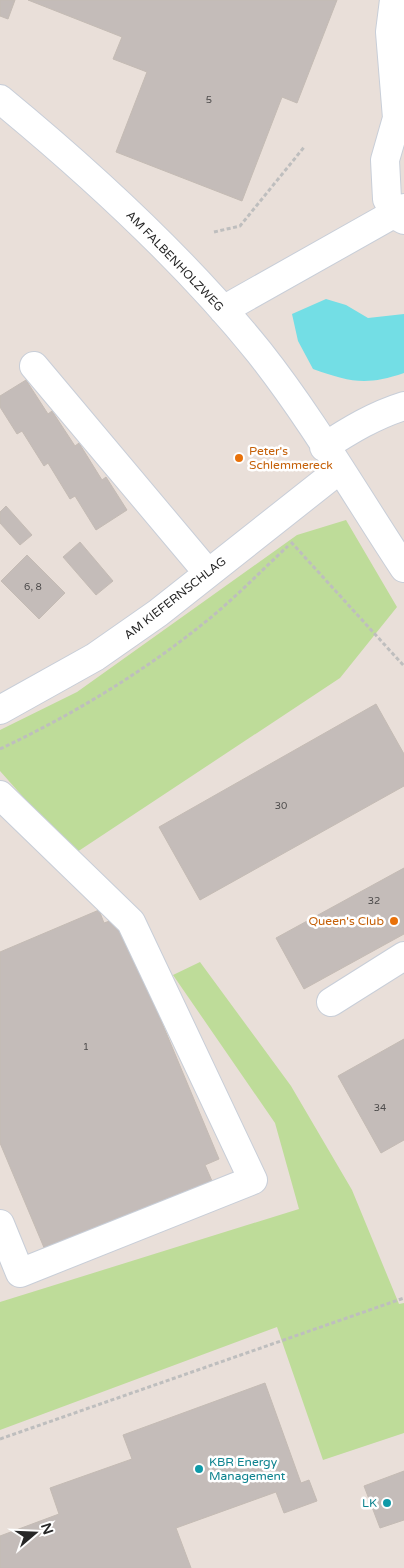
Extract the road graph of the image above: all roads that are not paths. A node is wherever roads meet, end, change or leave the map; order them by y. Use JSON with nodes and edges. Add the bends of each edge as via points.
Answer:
{"nodes":[{"id":1,"x":394,"y":0,"type":"edge"},
{"id":2,"x":0,"y":99,"type":"edge"},
{"id":3,"x":401,"y":214,"type":"edge"},
{"id":4,"x":223,"y":310,"type":"junction"},
{"id":5,"x":34,"y":366,"type":"dead end"},
{"id":6,"x":404,"y":406,"type":"edge"},
{"id":7,"x":324,"y":447,"type":"junction"},
{"id":8,"x":339,"y":470,"type":"junction"},
{"id":9,"x":404,"y":568,"type":"edge"},
{"id":10,"x":208,"y":573,"type":"junction"},
{"id":11,"x":0,"y":710,"type":"edge"},
{"id":12,"x":0,"y":795,"type":"edge"},
{"id":13,"x":404,"y":956,"type":"edge"},
{"id":14,"x":331,"y":1002,"type":"dead end"},
{"id":15,"x":0,"y":1224,"type":"edge"}],
"edges":[{"from":1,"to":3,"type":"street","via":[[390,32],[397,118],[385,160],[387,199]]},
{"from":2,"to":4,"type":"street","name":"AM FALBENHOLZWEG","via":[[129,212]]},
{"from":3,"to":4,"type":"street"},
{"from":4,"to":7,"type":"street","name":"AM FALBENHOLZWEG","via":[[291,394]]},
{"from":5,"to":10,"type":"street"},
{"from":6,"to":7,"type":"street","via":[[383,412]]},
{"from":7,"to":8,"type":"street","name":"AM FALBENHOLZWEG"},
{"from":8,"to":9,"type":"street","name":"AM FALBENHOLZWEG"},
{"from":8,"to":10,"type":"street","name":"AM KIEFERNSCHLAG"},
{"from":10,"to":11,"type":"street","name":"AM KIEFERNSCHLAG","via":[[95,657]]},
{"from":12,"to":15,"type":"street","via":[[130,922],[254,1180],[20,1272]]},
{"from":13,"to":14,"type":"street"}]}
